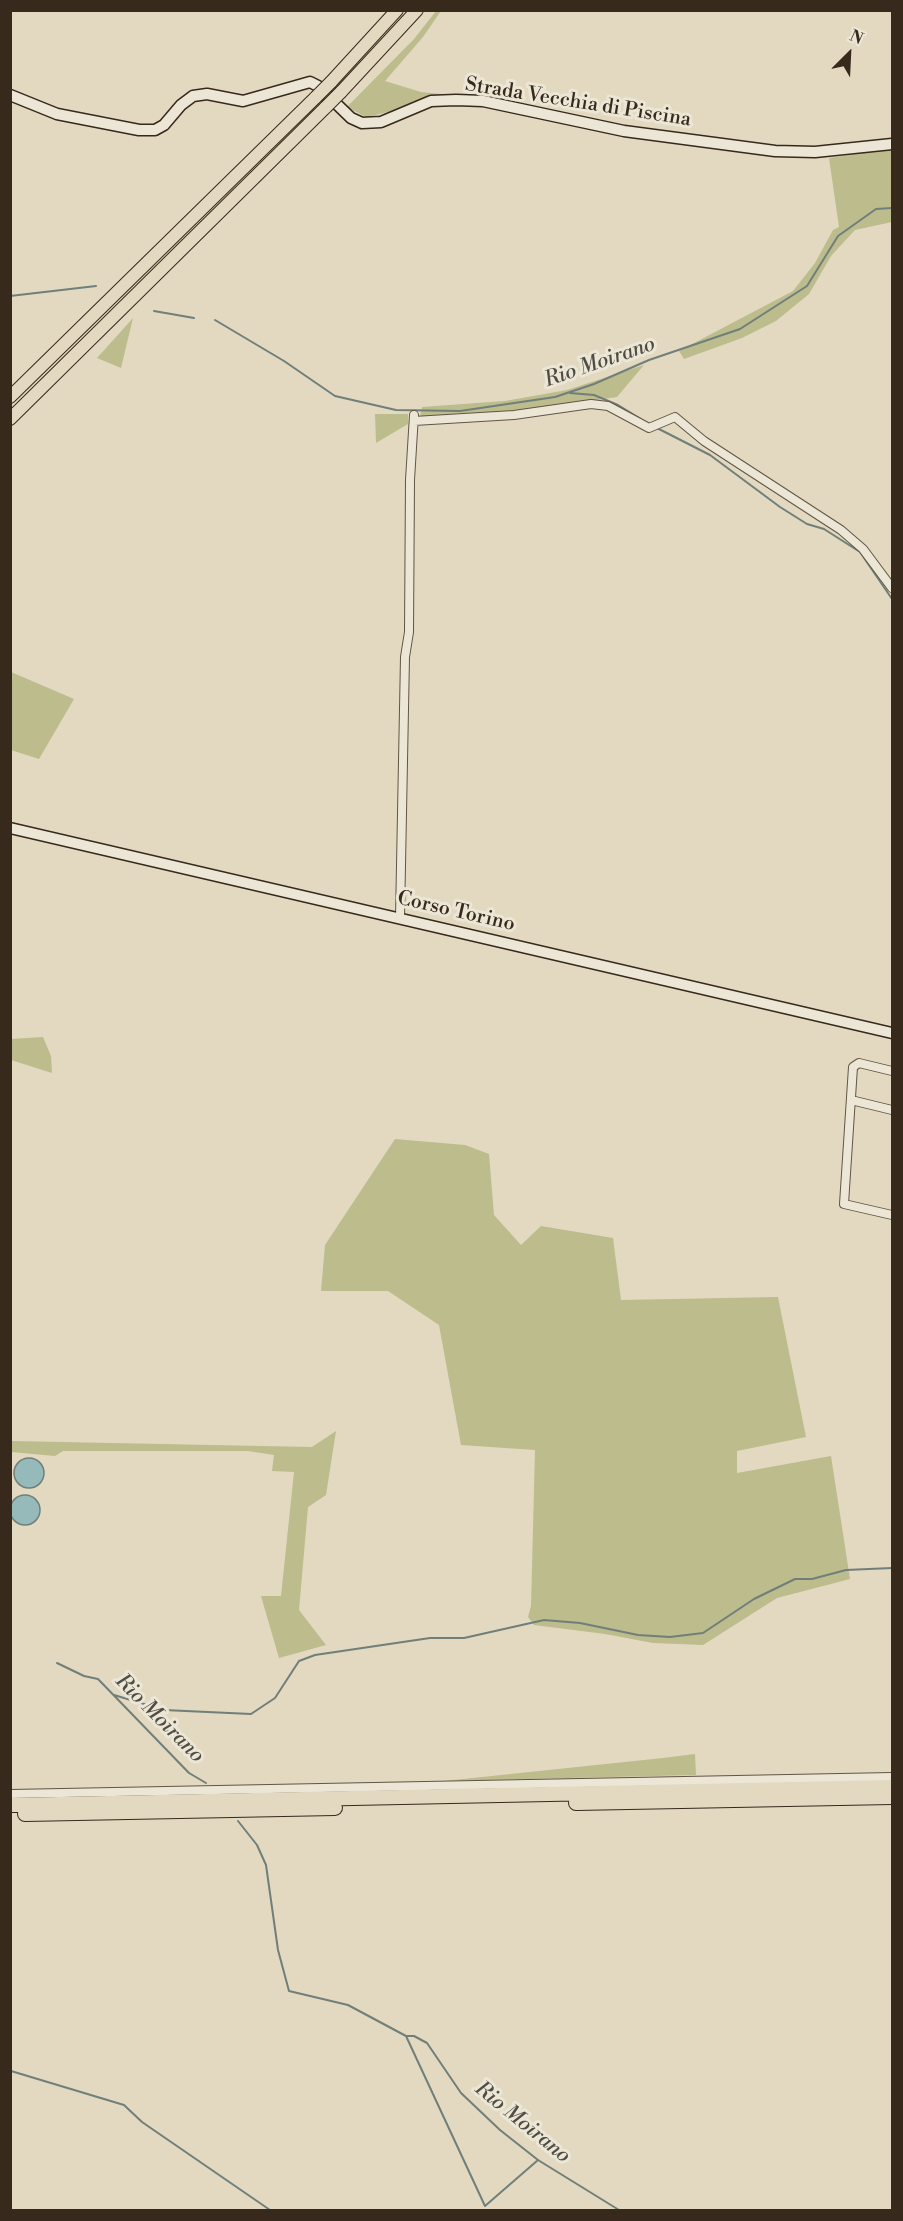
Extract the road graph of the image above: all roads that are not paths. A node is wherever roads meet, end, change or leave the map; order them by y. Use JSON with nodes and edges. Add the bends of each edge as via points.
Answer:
{"nodes":[{"id":1,"x":395,"y":12,"type":"edge"},
{"id":2,"x":414,"y":14,"type":"edge"},
{"id":3,"x":10,"y":95,"type":"edge"},
{"id":4,"x":892,"y":144,"type":"edge"},
{"id":5,"x":10,"y":397,"type":"edge"},
{"id":6,"x":10,"y":419,"type":"edge"},
{"id":7,"x":892,"y":588,"type":"edge"},
{"id":8,"x":10,"y":828,"type":"edge"},
{"id":9,"x":400,"y":917,"type":"junction"},
{"id":10,"x":892,"y":1033,"type":"edge"},
{"id":11,"x":892,"y":1071,"type":"edge"},
{"id":12,"x":850,"y":1100,"type":"junction"},
{"id":13,"x":892,"y":1110,"type":"edge"},
{"id":14,"x":892,"y":1215,"type":"edge"},
{"id":15,"x":892,"y":1777,"type":"edge"},
{"id":16,"x":892,"y":1787,"type":"edge"},
{"id":17,"x":10,"y":1794,"type":"edge"},
{"id":18,"x":892,"y":1797,"type":"edge"},
{"id":19,"x":10,"y":1805,"type":"edge"},
{"id":20,"x":10,"y":1814,"type":"edge"}],
"edges":[{"from":1,"to":5,"type":"main road","bridge":true,"via":[[331,82]]},
{"from":2,"to":6,"type":"main road","bridge":true,"via":[[341,92]]},
{"from":3,"to":4,"type":"street","name":"Strada Vecchia di Piscina","via":[[57,114],[154,130],[193,96],[207,94],[243,101],[310,82],[362,123],[381,122],[431,101],[483,101],[624,131],[775,151],[815,152]]},
{"from":7,"to":9,"type":"street","via":[[863,549],[841,530],[704,441],[675,417],[649,428],[608,406],[591,404],[514,415],[414,418]]},
{"from":8,"to":9,"type":"street","name":"Corso Torino"},
{"from":9,"to":10,"type":"street","name":"Corso Torino"},
{"from":11,"to":12,"type":"street","via":[[856,1063]]},
{"from":12,"to":13,"type":"street"},
{"from":12,"to":14,"type":"street","via":[[844,1204]]},
{"from":15,"to":17,"type":"street"},
{"from":16,"to":19,"type":"highway"},
{"from":18,"to":20,"type":"highway"}]}
